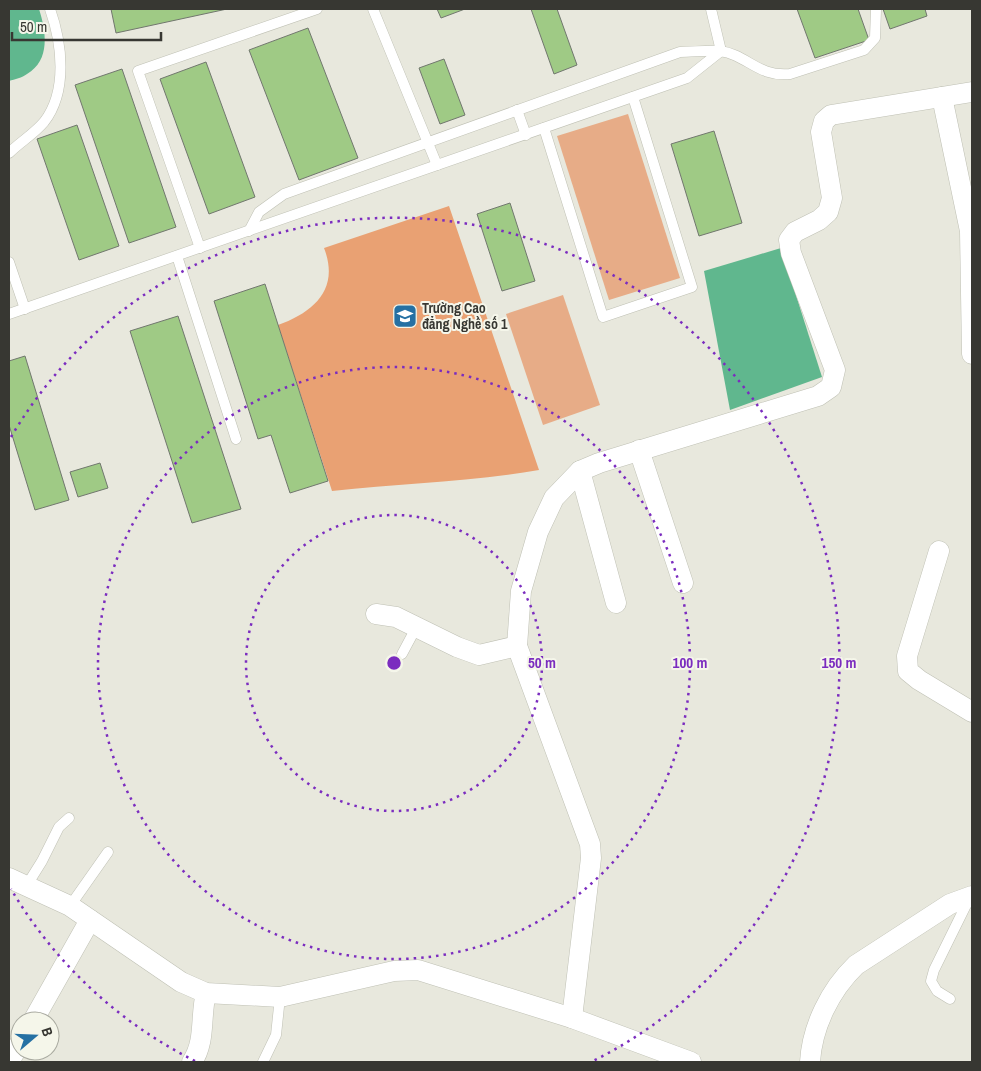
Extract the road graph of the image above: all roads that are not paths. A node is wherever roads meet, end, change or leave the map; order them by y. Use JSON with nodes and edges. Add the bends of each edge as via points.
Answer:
{"nodes":[{"id":1,"x":50,"y":9,"type":"edge"},
{"id":2,"x":317,"y":9,"type":"edge"},
{"id":3,"x":372,"y":9,"type":"edge"},
{"id":4,"x":711,"y":9,"type":"edge"},
{"id":5,"x":876,"y":9,"type":"edge"},
{"id":6,"x":721,"y":51,"type":"junction"},
{"id":7,"x":972,"y":92,"type":"edge"},
{"id":8,"x":634,"y":97,"type":"junction"},
{"id":9,"x":942,"y":97,"type":"junction"},
{"id":10,"x":517,"y":110,"type":"junction"},
{"id":11,"x":544,"y":128,"type":"junction"},
{"id":12,"x":526,"y":134,"type":"junction"},
{"id":13,"x":428,"y":142,"type":"junction"},
{"id":14,"x":9,"y":153,"type":"edge"},
{"id":15,"x":437,"y":165,"type":"junction"},
{"id":16,"x":249,"y":230,"type":"junction"},
{"id":17,"x":200,"y":248,"type":"junction"},
{"id":18,"x":178,"y":256,"type":"junction"},
{"id":19,"x":9,"y":262,"type":"edge"},
{"id":20,"x":25,"y":309,"type":"junction"},
{"id":21,"x":9,"y":314,"type":"edge"},
{"id":22,"x":972,"y":354,"type":"edge"},
{"id":23,"x":236,"y":439,"type":"dead end"},
{"id":24,"x":639,"y":450,"type":"junction"},
{"id":25,"x":580,"y":471,"type":"junction"},
{"id":26,"x":939,"y":551,"type":"dead end"},
{"id":27,"x":683,"y":583,"type":"dead end"},
{"id":28,"x":616,"y":603,"type":"dead end"},
{"id":29,"x":376,"y":614,"type":"dead end"},
{"id":30,"x":417,"y":626,"type":"junction"},
{"id":31,"x":517,"y":646,"type":"junction"},
{"id":32,"x":402,"y":654,"type":"dead end"},
{"id":33,"x":972,"y":712,"type":"edge"},
{"id":34,"x":69,"y":818,"type":"dead end"},
{"id":35,"x":108,"y":852,"type":"dead end"},
{"id":36,"x":18,"y":882,"type":"edge"},
{"id":37,"x":972,"y":896,"type":"edge"},
{"id":38,"x":70,"y":906,"type":"junction"},
{"id":39,"x":90,"y":920,"type":"junction"},
{"id":40,"x":206,"y":993,"type":"junction"},
{"id":41,"x":280,"y":997,"type":"junction"},
{"id":42,"x":950,"y":999,"type":"dead end"},
{"id":43,"x":38,"y":1011,"type":"edge"},
{"id":44,"x":572,"y":1018,"type":"junction"},
{"id":45,"x":192,"y":1062,"type":"edge"},
{"id":46,"x":263,"y":1062,"type":"edge"},
{"id":47,"x":691,"y":1062,"type":"edge"},
{"id":48,"x":810,"y":1062,"type":"edge"}],
"edges":[{"from":1,"to":14,"type":"lane","via":[[61,56],[55,100],[45,121]]},
{"from":2,"to":17,"type":"lane","via":[[138,70]]},
{"from":3,"to":13,"type":"lane"},
{"from":4,"to":6,"type":"lane"},
{"from":5,"to":6,"type":"lane","via":[[876,31],[864,50],[790,74],[768,74]]},
{"from":6,"to":8,"type":"lane","via":[[687,78]]},
{"from":6,"to":10,"type":"lane","via":[[680,52]]},
{"from":7,"to":9,"type":"street"},
{"from":8,"to":11,"type":"lane"},
{"from":8,"to":11,"type":"lane","via":[[692,287],[603,317]]},
{"from":9,"to":22,"type":"street","via":[[970,231]]},
{"from":9,"to":24,"type":"street","via":[[831,115],[824,121],[821,132],[832,198],[828,212],[795,232],[789,240],[835,370],[831,387],[818,396]]},
{"from":10,"to":12,"type":"lane"},
{"from":10,"to":13,"type":"lane"},
{"from":11,"to":12,"type":"lane"},
{"from":12,"to":15,"type":"lane"},
{"from":13,"to":15,"type":"lane"},
{"from":13,"to":16,"type":"lane","via":[[275,199],[259,212]]},
{"from":15,"to":16,"type":"lane"},
{"from":16,"to":17,"type":"lane"},
{"from":17,"to":18,"type":"lane"},
{"from":18,"to":20,"type":"lane"},
{"from":18,"to":23,"type":"lane"},
{"from":19,"to":20,"type":"lane"},
{"from":20,"to":21,"type":"lane"},
{"from":24,"to":25,"type":"street"},
{"from":24,"to":27,"type":"street"},
{"from":25,"to":28,"type":"street"},
{"from":25,"to":31,"type":"street","via":[[554,498],[538,532],[521,591]]},
{"from":26,"to":33,"type":"street","via":[[907,656],[908,671]]},
{"from":29,"to":30,"type":"street","via":[[396,617]]},
{"from":30,"to":31,"type":"street","via":[[457,647],[479,654]]},
{"from":30,"to":32,"type":"lane"},
{"from":31,"to":44,"type":"street","via":[[590,844]]},
{"from":34,"to":36,"type":"lane","via":[[59,827],[42,861]]},
{"from":35,"to":38,"type":"lane"},
{"from":36,"to":38,"type":"street"},
{"from":37,"to":42,"type":"lane","via":[[931,980],[936,991]]},
{"from":37,"to":48,"type":"street","via":[[950,904],[856,965],[842,978],[823,1010]]},
{"from":38,"to":39,"type":"street"},
{"from":39,"to":40,"type":"street","via":[[181,982]]},
{"from":39,"to":43,"type":"street"},
{"from":40,"to":41,"type":"street"},
{"from":40,"to":45,"type":"street","via":[[202,1010],[203,1034]]},
{"from":41,"to":44,"type":"street","via":[[394,971],[418,970]]},
{"from":41,"to":46,"type":"lane","via":[[276,1036]]},
{"from":44,"to":47,"type":"street"}]}
